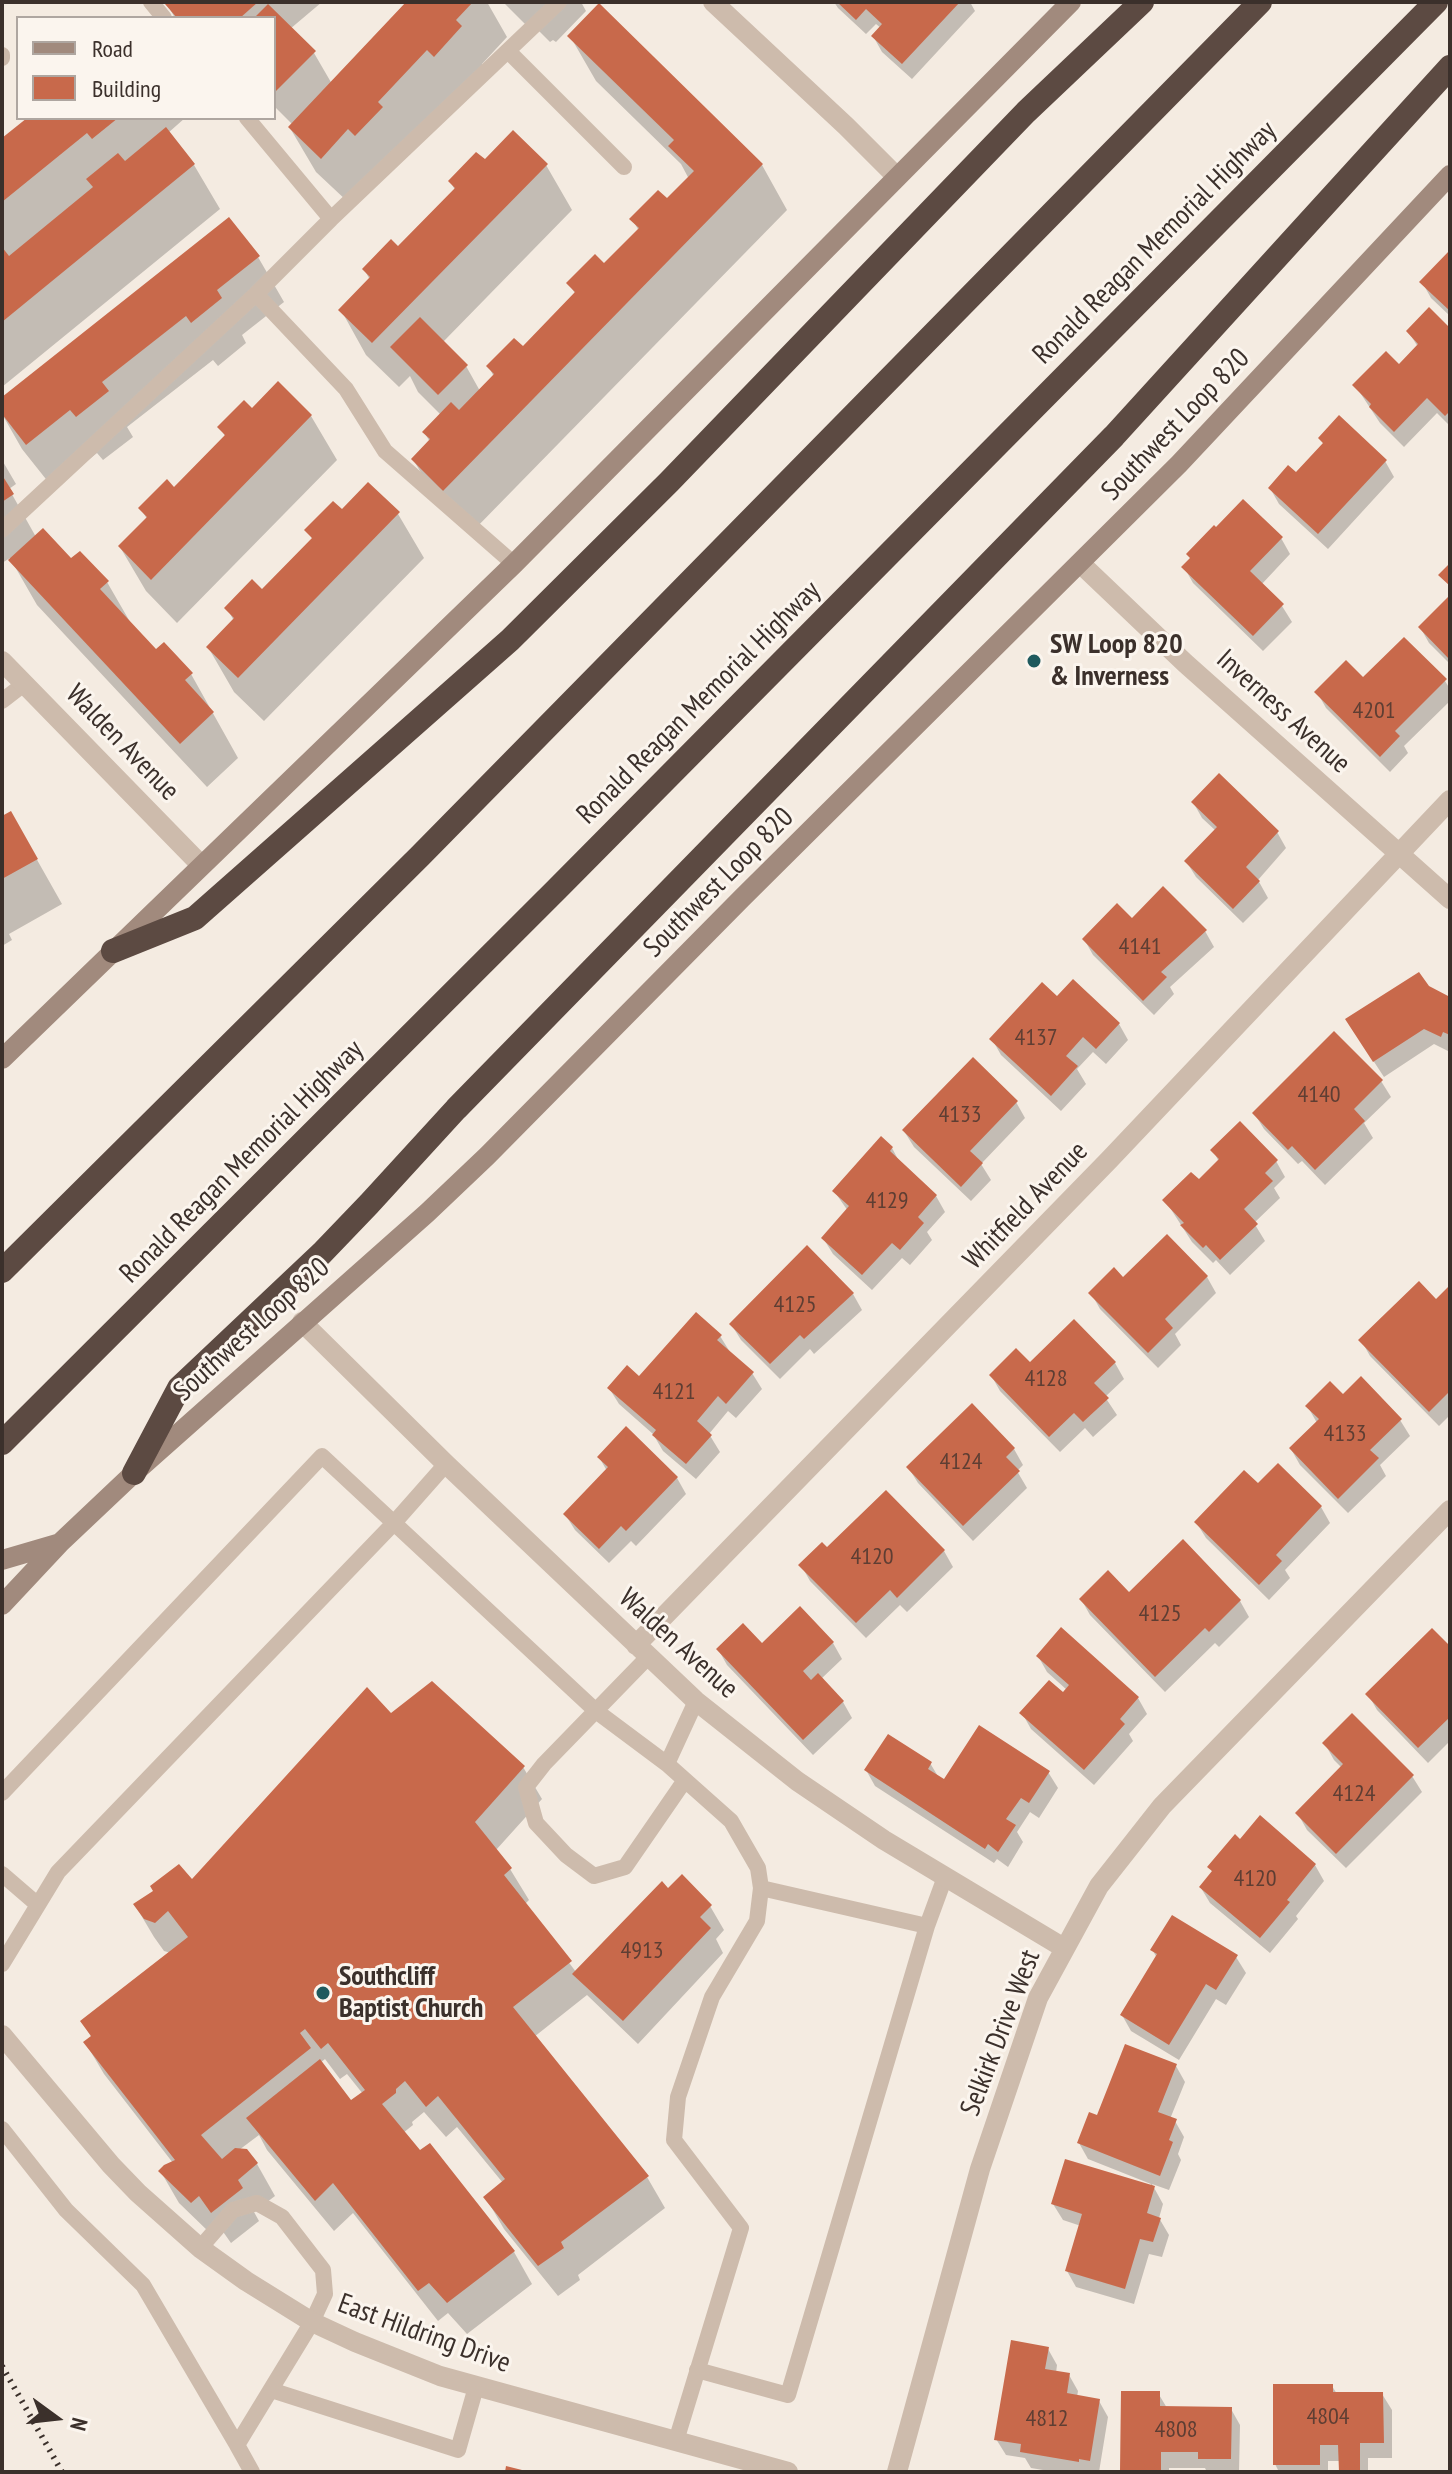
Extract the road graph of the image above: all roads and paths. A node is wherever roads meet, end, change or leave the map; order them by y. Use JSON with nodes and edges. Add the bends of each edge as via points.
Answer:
{"nodes":[{"id":1,"x":559,"y":2,"type":"edge"},
{"id":2,"x":713,"y":2,"type":"edge"},
{"id":3,"x":1142,"y":2,"type":"edge"},
{"id":4,"x":1260,"y":2,"type":"edge"},
{"id":5,"x":1436,"y":2,"type":"edge"},
{"id":6,"x":1065,"y":4,"type":"edge"},
{"id":7,"x":508,"y":51,"type":"junction"},
{"id":8,"x":1450,"y":67,"type":"edge"},
{"id":9,"x":249,"y":120,"type":"edge"},
{"id":10,"x":624,"y":167,"type":"dead end"},
{"id":11,"x":1450,"y":175,"type":"edge"},
{"id":12,"x":897,"y":177,"type":"junction"},
{"id":13,"x":331,"y":219,"type":"junction"},
{"id":14,"x":256,"y":294,"type":"junction"},
{"id":15,"x":2,"y":530,"type":"edge"},
{"id":16,"x":514,"y":564,"type":"junction"},
{"id":17,"x":1081,"y":564,"type":"junction"},
{"id":18,"x":2,"y":661,"type":"edge"},
{"id":19,"x":24,"y":684,"type":"junction"},
{"id":20,"x":2,"y":701,"type":"edge"},
{"id":21,"x":1450,"y":800,"type":"edge"},
{"id":22,"x":1398,"y":853,"type":"junction"},
{"id":23,"x":201,"y":865,"type":"junction"},
{"id":24,"x":1450,"y":899,"type":"edge"},
{"id":25,"x":113,"y":951,"type":"junction"},
{"id":26,"x":2,"y":1059,"type":"edge"},
{"id":27,"x":2,"y":1271,"type":"edge"},
{"id":28,"x":302,"y":1322,"type":"junction"},
{"id":29,"x":2,"y":1443,"type":"edge"},
{"id":30,"x":446,"y":1464,"type":"junction"},
{"id":31,"x":134,"y":1473,"type":"junction"},
{"id":32,"x":1450,"y":1510,"type":"edge"},
{"id":33,"x":393,"y":1524,"type":"junction"},
{"id":34,"x":61,"y":1542,"type":"junction"},
{"id":35,"x":2,"y":1560,"type":"edge"},
{"id":36,"x":2,"y":1605,"type":"edge"},
{"id":37,"x":642,"y":1651,"type":"junction"},
{"id":38,"x":696,"y":1701,"type":"junction"},
{"id":39,"x":596,"y":1711,"type":"junction"},
{"id":40,"x":667,"y":1764,"type":"junction"},
{"id":41,"x":685,"y":1780,"type":"junction"},
{"id":42,"x":2,"y":1793,"type":"edge"},
{"id":43,"x":2,"y":1874,"type":"edge"},
{"id":44,"x":945,"y":1877,"type":"junction"},
{"id":45,"x":761,"y":1888,"type":"junction"},
{"id":46,"x":38,"y":1905,"type":"junction"},
{"id":47,"x":927,"y":1926,"type":"junction"},
{"id":48,"x":1064,"y":1948,"type":"junction"},
{"id":49,"x":2,"y":1964,"type":"edge"},
{"id":50,"x":3,"y":2040,"type":"edge"},
{"id":51,"x":2,"y":2129,"type":"edge"},
{"id":52,"x":200,"y":2248,"type":"junction"},
{"id":53,"x":312,"y":2322,"type":"junction"},
{"id":54,"x":697,"y":2370,"type":"junction"},
{"id":55,"x":476,"y":2387,"type":"junction"},
{"id":56,"x":271,"y":2390,"type":"junction"},
{"id":57,"x":676,"y":2441,"type":"junction"},
{"id":58,"x":237,"y":2445,"type":"junction"},
{"id":59,"x":252,"y":2472,"type":"edge"},
{"id":60,"x":788,"y":2472,"type":"edge"},
{"id":61,"x":897,"y":2472,"type":"edge"}],
"edges":[{"from":1,"to":7,"type":"lane"},
{"from":2,"to":12,"type":"street"},
{"from":3,"to":25,"type":"highway","via":[[1026,112],[510,640],[195,918]]},
{"from":4,"to":27,"type":"highway","via":[[420,856]]},
{"from":5,"to":29,"type":"highway","name":"Ronald Reagan Memorial Highway"},
{"from":6,"to":12,"type":"main road"},
{"from":7,"to":10,"type":"lane"},
{"from":7,"to":13,"type":"lane"},
{"from":8,"to":31,"type":"highway","via":[[1114,436],[456,1109],[360,1214],[179,1388]]},
{"from":9,"to":13,"type":"lane"},
{"from":11,"to":17,"type":"main road","name":"Southwest Loop 820"},
{"from":12,"to":16,"type":"main road"},
{"from":13,"to":14,"type":"lane"},
{"from":14,"to":15,"type":"lane"},
{"from":14,"to":16,"type":"lane","via":[[346,389],[385,451]]},
{"from":16,"to":23,"type":"main road"},
{"from":17,"to":22,"type":"street","name":"Inverness Avenue"},
{"from":17,"to":28,"type":"main road","name":"Southwest Loop 820","via":[[487,1156]]},
{"from":18,"to":19,"type":"street","name":"Walden Avenue"},
{"from":19,"to":20,"type":"lane"},
{"from":19,"to":23,"type":"street","name":"Walden Avenue"},
{"from":21,"to":22,"type":"street","name":"Whitfield Avenue"},
{"from":22,"to":24,"type":"street","name":"Inverness Avenue"},
{"from":22,"to":37,"type":"street","name":"Whitfield Avenue"},
{"from":23,"to":25,"type":"main road"},
{"from":25,"to":26,"type":"main road"},
{"from":28,"to":30,"type":"street","name":"Walden Avenue"},
{"from":28,"to":31,"type":"main road","name":"Southwest Loop 820"},
{"from":30,"to":33,"type":"lane"},
{"from":30,"to":37,"type":"street","name":"Walden Avenue"},
{"from":31,"to":34,"type":"main road","name":"Southwest Loop 820"},
{"from":32,"to":48,"type":"street","name":"Selkirk Drive West","via":[[1162,1806],[1099,1886]]},
{"from":33,"to":39,"type":"lane"},
{"from":33,"to":42,"type":"lane","via":[[322,1456]]},
{"from":33,"to":46,"type":"lane","via":[[58,1872]]},
{"from":34,"to":35,"type":"main road"},
{"from":34,"to":36,"type":"main road","name":"Southwest Loop 820"},
{"from":37,"to":38,"type":"street","name":"Walden Avenue"},
{"from":37,"to":39,"type":"lane"},
{"from":38,"to":40,"type":"lane"},
{"from":38,"to":44,"type":"street","name":"Walden Avenue","via":[[797,1781]]},
{"from":39,"to":40,"type":"lane"},
{"from":39,"to":41,"type":"lane","via":[[526,1787],[536,1823],[566,1855],[594,1876],[625,1867]]},
{"from":40,"to":41,"type":"lane"},
{"from":41,"to":45,"type":"lane","via":[[731,1821],[758,1868]]},
{"from":43,"to":46,"type":"lane"},
{"from":44,"to":47,"type":"lane"},
{"from":44,"to":48,"type":"street","name":"Walden Avenue"},
{"from":45,"to":47,"type":"lane"},
{"from":45,"to":54,"type":"lane","via":[[757,1921],[712,1997],[678,2097],[674,2140],[741,2228]]},
{"from":46,"to":49,"type":"lane"},
{"from":47,"to":54,"type":"lane","via":[[788,2395]]},
{"from":48,"to":61,"type":"street","name":"Selkirk Drive West","via":[[1038,1998],[980,2169]]},
{"from":50,"to":52,"type":"street","name":"East Hildring Drive","via":[[111,2165]]},
{"from":51,"to":58,"type":"lane","via":[[66,2210],[143,2285]]},
{"from":52,"to":53,"type":"street","name":"East Hildring Drive"},
{"from":52,"to":53,"type":"lane","via":[[233,2210],[257,2203],[282,2217],[323,2270],[325,2294]]},
{"from":53,"to":55,"type":"street","name":"East Hildring Drive","via":[[401,2362]]},
{"from":53,"to":56,"type":"lane"},
{"from":54,"to":57,"type":"lane"},
{"from":55,"to":56,"type":"lane","via":[[458,2450]]},
{"from":55,"to":57,"type":"street","name":"East Hildring Drive"},
{"from":56,"to":58,"type":"lane"},
{"from":57,"to":60,"type":"street","name":"East Hildring Drive"},
{"from":58,"to":59,"type":"lane"}]}
